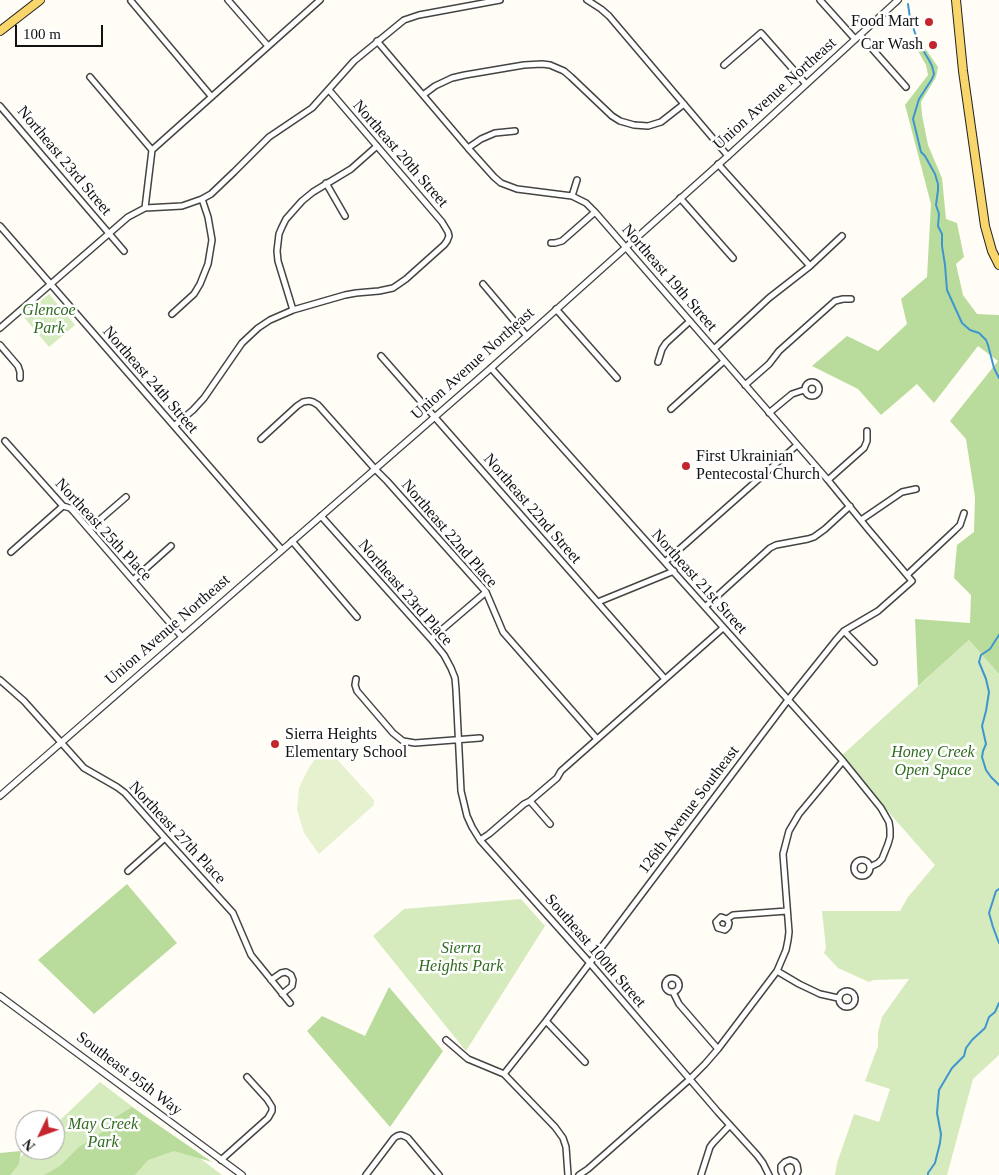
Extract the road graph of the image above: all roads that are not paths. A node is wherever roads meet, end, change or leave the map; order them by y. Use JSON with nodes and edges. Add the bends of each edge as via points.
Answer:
{"nodes":[{"id":1,"x":40,"y":0,"type":"edge"},
{"id":2,"x":228,"y":0,"type":"edge"},
{"id":3,"x":320,"y":0,"type":"edge"},
{"id":4,"x":500,"y":0,"type":"edge"},
{"id":5,"x":587,"y":0,"type":"edge"},
{"id":6,"x":820,"y":0,"type":"edge"},
{"id":7,"x":898,"y":0,"type":"edge"},
{"id":8,"x":956,"y":0,"type":"edge"},
{"id":9,"x":131,"y":1,"type":"edge"},
{"id":10,"x":479,"y":2,"type":"edge"},
{"id":11,"x":0,"y":31,"type":"edge"},
{"id":12,"x":860,"y":34,"type":"junction"},
{"id":13,"x":855,"y":39,"type":"junction"},
{"id":14,"x":377,"y":41,"type":"junction"},
{"id":15,"x":268,"y":46,"type":"junction"},
{"id":16,"x":724,"y":65,"type":"dead end"},
{"id":17,"x":90,"y":76,"type":"dead end"},
{"id":18,"x":806,"y":84,"type":"junction"},
{"id":19,"x":906,"y":87,"type":"dead end"},
{"id":20,"x":329,"y":90,"type":"junction"},
{"id":21,"x":423,"y":95,"type":"junction"},
{"id":22,"x":211,"y":96,"type":"junction"},
{"id":23,"x":684,"y":104,"type":"junction"},
{"id":24,"x":0,"y":106,"type":"edge"},
{"id":25,"x":515,"y":131,"type":"dead end"},
{"id":26,"x":377,"y":146,"type":"junction"},
{"id":27,"x":468,"y":148,"type":"junction"},
{"id":28,"x":152,"y":150,"type":"junction"},
{"id":29,"x":728,"y":156,"type":"junction"},
{"id":30,"x":718,"y":164,"type":"junction"},
{"id":31,"x":577,"y":180,"type":"dead end"},
{"id":32,"x":326,"y":183,"type":"junction"},
{"id":33,"x":572,"y":196,"type":"junction"},
{"id":34,"x":680,"y":198,"type":"junction"},
{"id":35,"x":202,"y":199,"type":"junction"},
{"id":36,"x":145,"y":208,"type":"junction"},
{"id":37,"x":595,"y":212,"type":"junction"},
{"id":38,"x":345,"y":216,"type":"dead end"},
{"id":39,"x":0,"y":226,"type":"edge"},
{"id":40,"x":108,"y":233,"type":"junction"},
{"id":41,"x":842,"y":236,"type":"dead end"},
{"id":42,"x":551,"y":243,"type":"dead end"},
{"id":43,"x":625,"y":248,"type":"junction"},
{"id":44,"x":124,"y":251,"type":"dead end"},
{"id":45,"x":733,"y":258,"type":"dead end"},
{"id":46,"x":999,"y":265,"type":"edge"},
{"id":47,"x":810,"y":266,"type":"junction"},
{"id":48,"x":50,"y":284,"type":"junction"},
{"id":49,"x":483,"y":284,"type":"dead end"},
{"id":50,"x":852,"y":298,"type":"dead end"},
{"id":51,"x":556,"y":309,"type":"junction"},
{"id":52,"x":293,"y":310,"type":"junction"},
{"id":53,"x":172,"y":314,"type":"dead end"},
{"id":54,"x":690,"y":321,"type":"junction"},
{"id":55,"x":0,"y":328,"type":"edge"},
{"id":56,"x":527,"y":336,"type":"junction"},
{"id":57,"x":0,"y":345,"type":"edge"},
{"id":58,"x":714,"y":349,"type":"junction"},
{"id":59,"x":381,"y":356,"type":"dead end"},
{"id":60,"x":724,"y":361,"type":"junction"},
{"id":61,"x":658,"y":362,"type":"dead end"},
{"id":62,"x":491,"y":368,"type":"junction"},
{"id":63,"x":20,"y":378,"type":"dead end"},
{"id":64,"x":616,"y":378,"type":"dead end"},
{"id":65,"x":745,"y":385,"type":"junction"},
{"id":66,"x":804,"y":390,"type":"dead end"},
{"id":67,"x":671,"y":409,"type":"dead end"},
{"id":68,"x":769,"y":413,"type":"junction"},
{"id":69,"x":435,"y":417,"type":"junction"},
{"id":70,"x":174,"y":426,"type":"junction"},
{"id":71,"x":867,"y":431,"type":"dead end"},
{"id":72,"x":261,"y":439,"type":"dead end"},
{"id":73,"x":5,"y":441,"type":"dead end"},
{"id":74,"x":797,"y":444,"type":"junction"},
{"id":75,"x":375,"y":469,"type":"junction"},
{"id":76,"x":828,"y":480,"type":"junction"},
{"id":77,"x":916,"y":489,"type":"dead end"},
{"id":78,"x":126,"y":497,"type":"dead end"},
{"id":79,"x":63,"y":506,"type":"junction"},
{"id":80,"x":850,"y":506,"type":"junction"},
{"id":81,"x":964,"y":513,"type":"dead end"},
{"id":82,"x":321,"y":516,"type":"junction"},
{"id":83,"x":861,"y":520,"type":"junction"},
{"id":84,"x":89,"y":529,"type":"junction"},
{"id":85,"x":292,"y":541,"type":"junction"},
{"id":86,"x":171,"y":546,"type":"dead end"},
{"id":87,"x":282,"y":550,"type":"junction"},
{"id":88,"x":11,"y":552,"type":"dead end"},
{"id":89,"x":665,"y":562,"type":"junction"},
{"id":90,"x":674,"y":571,"type":"junction"},
{"id":91,"x":907,"y":575,"type":"junction"},
{"id":92,"x":133,"y":580,"type":"junction"},
{"id":93,"x":912,"y":581,"type":"joint"},
{"id":94,"x":486,"y":592,"type":"junction"},
{"id":95,"x":598,"y":602,"type":"junction"},
{"id":96,"x":705,"y":606,"type":"junction"},
{"id":97,"x":357,"y":616,"type":"dead end"},
{"id":98,"x":723,"y":628,"type":"junction"},
{"id":99,"x":844,"y":630,"type":"junction"},
{"id":100,"x":182,"y":637,"type":"junction"},
{"id":101,"x":431,"y":639,"type":"junction"},
{"id":102,"x":874,"y":662,"type":"dead end"},
{"id":103,"x":356,"y":679,"type":"dead end"},
{"id":104,"x":665,"y":679,"type":"junction"},
{"id":105,"x":0,"y":680,"type":"edge"},
{"id":106,"x":788,"y":700,"type":"junction"},
{"id":107,"x":480,"y":738,"type":"dead end"},
{"id":108,"x":597,"y":739,"type":"junction"},
{"id":109,"x":459,"y":740,"type":"junction"},
{"id":110,"x":60,"y":742,"type":"junction"},
{"id":111,"x":842,"y":760,"type":"junction"},
{"id":112,"x":0,"y":796,"type":"edge"},
{"id":113,"x":530,"y":801,"type":"junction"},
{"id":114,"x":550,"y":824,"type":"dead end"},
{"id":115,"x":166,"y":838,"type":"junction"},
{"id":116,"x":480,"y":840,"type":"junction"},
{"id":117,"x":870,"y":867,"type":"dead end"},
{"id":118,"x":128,"y":871,"type":"dead end"},
{"id":119,"x":787,"y":911,"type":"junction"},
{"id":120,"x":727,"y":919,"type":"dead end"},
{"id":121,"x":589,"y":962,"type":"junction"},
{"id":122,"x":777,"y":971,"type":"junction"},
{"id":123,"x":271,"y":980,"type":"junction"},
{"id":124,"x":673,"y":992,"type":"dead end"},
{"id":125,"x":282,"y":994,"type":"junction"},
{"id":126,"x":0,"y":996,"type":"edge"},
{"id":127,"x":838,"y":998,"type":"dead end"},
{"id":128,"x":290,"y":1003,"type":"dead end"},
{"id":129,"x":546,"y":1021,"type":"junction"},
{"id":130,"x":446,"y":1040,"type":"dead end"},
{"id":131,"x":718,"y":1049,"type":"junction"},
{"id":132,"x":586,"y":1062,"type":"dead end"},
{"id":133,"x":504,"y":1074,"type":"junction"},
{"id":134,"x":247,"y":1077,"type":"dead end"},
{"id":135,"x":690,"y":1079,"type":"junction"},
{"id":136,"x":730,"y":1125,"type":"junction"},
{"id":137,"x":221,"y":1160,"type":"junction"},
{"id":138,"x":782,"y":1173,"type":"edge"},
{"id":139,"x":242,"y":1175,"type":"edge"},
{"id":140,"x":366,"y":1175,"type":"edge"},
{"id":141,"x":439,"y":1175,"type":"edge"},
{"id":142,"x":568,"y":1175,"type":"edge"},
{"id":143,"x":579,"y":1175,"type":"edge"},
{"id":144,"x":702,"y":1175,"type":"edge"},
{"id":145,"x":769,"y":1175,"type":"edge"},
{"id":146,"x":796,"y":1175,"type":"edge"}],
"edges":[{"from":1,"to":11,"type":"main road"},
{"from":2,"to":15,"type":"street"},
{"from":3,"to":15,"type":"street"},
{"from":4,"to":10,"type":"street"},
{"from":5,"to":23,"type":"street","via":[[609,16]]},
{"from":6,"to":13,"type":"street"},
{"from":7,"to":12,"type":"street","name":"Union Avenue Northeast"},
{"from":8,"to":46,"type":"main road","via":[[985,226]]},
{"from":9,"to":22,"type":"street"},
{"from":10,"to":14,"type":"street","via":[[411,16]]},
{"from":12,"to":13,"type":"street","name":"Union Avenue Northeast"},
{"from":12,"to":19,"type":"street"},
{"from":13,"to":18,"type":"street","name":"Union Avenue Northeast"},
{"from":14,"to":20,"type":"street"},
{"from":14,"to":21,"type":"street","name":"Northeast 19th Street"},
{"from":15,"to":22,"type":"street"},
{"from":16,"to":18,"type":"street","via":[[761,34]]},
{"from":17,"to":28,"type":"street"},
{"from":18,"to":29,"type":"street","name":"Union Avenue Northeast"},
{"from":20,"to":26,"type":"street","name":"Northeast 20th Street"},
{"from":20,"to":35,"type":"street","via":[[312,108],[269,137],[218,188]]},
{"from":21,"to":23,"type":"street","via":[[459,76],[524,64],[542,64],[564,72],[612,116],[634,125],[662,122]]},
{"from":21,"to":27,"type":"street","name":"Northeast 19th Street"},
{"from":22,"to":28,"type":"street"},
{"from":23,"to":29,"type":"street"},
{"from":24,"to":40,"type":"street","name":"Northeast 23rd Street"},
{"from":25,"to":27,"type":"street","via":[[495,133]]},
{"from":26,"to":32,"type":"street","via":[[351,169]]},
{"from":26,"to":52,"type":"street","name":"Northeast 20th Street","via":[[442,222],[449,236],[444,245],[393,288],[344,295]]},
{"from":27,"to":33,"type":"street","name":"Northeast 19th Street","via":[[494,177],[508,186]]},
{"from":28,"to":36,"type":"street"},
{"from":29,"to":30,"type":"street","name":"Union Avenue Northeast"},
{"from":30,"to":34,"type":"street","name":"Union Avenue Northeast"},
{"from":30,"to":47,"type":"street"},
{"from":31,"to":33,"type":"street"},
{"from":32,"to":38,"type":"street"},
{"from":32,"to":52,"type":"street","via":[[293,210],[279,234],[278,261]]},
{"from":33,"to":37,"type":"street","name":"Northeast 19th Street"},
{"from":34,"to":43,"type":"street","name":"Union Avenue Northeast"},
{"from":34,"to":45,"type":"street"},
{"from":35,"to":36,"type":"street","via":[[182,206]]},
{"from":35,"to":53,"type":"street","via":[[212,240],[208,264],[194,294]]},
{"from":36,"to":40,"type":"street"},
{"from":37,"to":42,"type":"street","via":[[562,241]]},
{"from":37,"to":43,"type":"street","name":"Northeast 19th Street"},
{"from":39,"to":48,"type":"street","name":"Northeast 24th Street"},
{"from":40,"to":44,"type":"street","name":"Northeast 23rd Street"},
{"from":40,"to":48,"type":"street"},
{"from":41,"to":47,"type":"street"},
{"from":43,"to":51,"type":"street","name":"Union Avenue Northeast"},
{"from":43,"to":54,"type":"street","name":"Northeast 19th Street"},
{"from":47,"to":58,"type":"street","via":[[769,298]]},
{"from":48,"to":55,"type":"street"},
{"from":48,"to":70,"type":"street","name":"Northeast 24th Street"},
{"from":49,"to":56,"type":"street"},
{"from":50,"to":65,"type":"street","via":[[835,302]]},
{"from":51,"to":56,"type":"street","name":"Union Avenue Northeast"},
{"from":51,"to":64,"type":"street"},
{"from":52,"to":70,"type":"street","via":[[270,320],[251,334],[204,398]]},
{"from":54,"to":58,"type":"street","name":"Northeast 19th Street"},
{"from":54,"to":61,"type":"street","via":[[666,343]]},
{"from":56,"to":62,"type":"street","name":"Union Avenue Northeast"},
{"from":57,"to":63,"type":"street","via":[[18,366]]},
{"from":58,"to":60,"type":"street","name":"Northeast 19th Street"},
{"from":59,"to":69,"type":"street","name":"Northeast 22nd Street"},
{"from":60,"to":65,"type":"street","name":"Northeast 19th Street"},
{"from":60,"to":67,"type":"street"},
{"from":62,"to":69,"type":"street","name":"Union Avenue Northeast"},
{"from":62,"to":89,"type":"street","name":"Northeast 21st Street"},
{"from":65,"to":68,"type":"street","name":"Northeast 19th Street"},
{"from":66,"to":68,"type":"street","via":[[792,394]]},
{"from":68,"to":74,"type":"street","name":"Northeast 19th Street"},
{"from":69,"to":75,"type":"street","name":"Union Avenue Northeast"},
{"from":69,"to":95,"type":"street","name":"Northeast 22nd Street"},
{"from":70,"to":87,"type":"street","name":"Northeast 24th Street"},
{"from":71,"to":76,"type":"street","via":[[864,448]]},
{"from":72,"to":75,"type":"street","name":"Northeast 22nd Place","via":[[297,406],[308,401],[318,405]]},
{"from":73,"to":79,"type":"street","name":"Northeast 25th Place"},
{"from":74,"to":76,"type":"street","name":"Northeast 19th Street"},
{"from":74,"to":89,"type":"street"},
{"from":75,"to":82,"type":"street","name":"Union Avenue Northeast"},
{"from":75,"to":94,"type":"street","name":"Northeast 22nd Place"},
{"from":76,"to":80,"type":"street","name":"Northeast 19th Street"},
{"from":77,"to":83,"type":"street","via":[[902,492]]},
{"from":78,"to":84,"type":"street"},
{"from":79,"to":84,"type":"street","name":"Northeast 25th Place","via":[[70,508]]},
{"from":79,"to":88,"type":"street"},
{"from":80,"to":83,"type":"street","name":"Northeast 19th Street"},
{"from":80,"to":96,"type":"street","via":[[814,537],[770,548]]},
{"from":81,"to":91,"type":"street","via":[[956,530]]},
{"from":82,"to":85,"type":"street","name":"Union Avenue Northeast"},
{"from":82,"to":101,"type":"street","name":"Northeast 23rd Place"},
{"from":83,"to":91,"type":"street","name":"Northeast 19th Street"},
{"from":84,"to":92,"type":"street","name":"Northeast 25th Place"},
{"from":85,"to":87,"type":"street","name":"Union Avenue Northeast"},
{"from":85,"to":97,"type":"street"},
{"from":86,"to":92,"type":"street"},
{"from":87,"to":100,"type":"street","name":"Union Avenue Northeast"},
{"from":89,"to":90,"type":"street","name":"Northeast 21st Street"},
{"from":90,"to":95,"type":"street"},
{"from":90,"to":96,"type":"street","name":"Northeast 21st Street"},
{"from":91,"to":93,"type":"street","name":"Northeast 19th Street"},
{"from":92,"to":100,"type":"street","name":"Northeast 25th Place"},
{"from":93,"to":99,"type":"street","name":"126th Avenue Southeast","via":[[878,611]]},
{"from":94,"to":101,"type":"street"},
{"from":94,"to":108,"type":"street","name":"Northeast 22nd Place","via":[[504,632]]},
{"from":95,"to":104,"type":"street","name":"Northeast 22nd Street"},
{"from":96,"to":98,"type":"street","name":"Northeast 21st Street"},
{"from":98,"to":104,"type":"street"},
{"from":98,"to":106,"type":"street","name":"Northeast 21st Street"},
{"from":99,"to":102,"type":"street"},
{"from":99,"to":106,"type":"street","name":"126th Avenue Southeast"},
{"from":100,"to":110,"type":"street","name":"Union Avenue Northeast"},
{"from":101,"to":109,"type":"street","name":"Northeast 23rd Place","via":[[444,655],[455,678]]},
{"from":103,"to":109,"type":"street","via":[[358,691],[403,741]]},
{"from":104,"to":108,"type":"street"},
{"from":105,"to":110,"type":"street","name":"Northeast 27th Place","via":[[24,701]]},
{"from":106,"to":111,"type":"street","name":"Northeast 21st Street"},
{"from":106,"to":121,"type":"street","name":"126th Avenue Southeast"},
{"from":107,"to":109,"type":"street"},
{"from":108,"to":113,"type":"street"},
{"from":109,"to":116,"type":"street","name":"Northeast 23rd Place","via":[[464,807]]},
{"from":110,"to":112,"type":"street","name":"Union Avenue Northeast"},
{"from":110,"to":115,"type":"street","name":"Northeast 27th Place","via":[[84,768],[125,793]]},
{"from":111,"to":117,"type":"street","name":"Northeast 21st Street","via":[[885,815],[890,829],[882,859]]},
{"from":111,"to":119,"type":"street","via":[[789,831],[783,854]]},
{"from":113,"to":114,"type":"street"},
{"from":113,"to":116,"type":"street"},
{"from":115,"to":118,"type":"street"},
{"from":115,"to":123,"type":"street","name":"Northeast 27th Place","via":[[233,913],[251,955]]},
{"from":116,"to":121,"type":"street","name":"Southeast 100th Street"},
{"from":119,"to":120,"type":"street","via":[[733,915]]},
{"from":119,"to":122,"type":"street","via":[[788,940]]},
{"from":121,"to":129,"type":"street","name":"126th Avenue Southeast"},
{"from":121,"to":135,"type":"street","name":"Southeast 100th Street"},
{"from":122,"to":127,"type":"street","via":[[820,994]]},
{"from":122,"to":131,"type":"street"},
{"from":123,"to":125,"type":"street","name":"Northeast 27th Place"},
{"from":123,"to":125,"type":"street","via":[[281,973],[291,975],[292,986]]},
{"from":124,"to":131,"type":"street","via":[[679,1004]]},
{"from":125,"to":128,"type":"street","name":"Northeast 27th Place"},
{"from":126,"to":137,"type":"street","name":"Southeast 95th Way"},
{"from":129,"to":132,"type":"street"},
{"from":129,"to":133,"type":"street","name":"126th Avenue Southeast"},
{"from":130,"to":133,"type":"street","via":[[468,1059]]},
{"from":131,"to":135,"type":"street"},
{"from":133,"to":142,"type":"street","via":[[563,1138]]},
{"from":134,"to":137,"type":"street","via":[[267,1099],[272,1111]]},
{"from":135,"to":136,"type":"street","name":"Southeast 100th Street"},
{"from":135,"to":143,"type":"street"},
{"from":136,"to":144,"type":"street","via":[[713,1143]]},
{"from":136,"to":145,"type":"street","name":"Southeast 100th Street","via":[[757,1155]]},
{"from":137,"to":139,"type":"street","name":"Southeast 95th Way"},
{"from":138,"to":145,"type":"street"},
{"from":138,"to":146,"type":"street","via":[[781,1166],[787,1160],[797,1165]]},
{"from":140,"to":141,"type":"street","via":[[397,1136],[408,1138]]}]}
